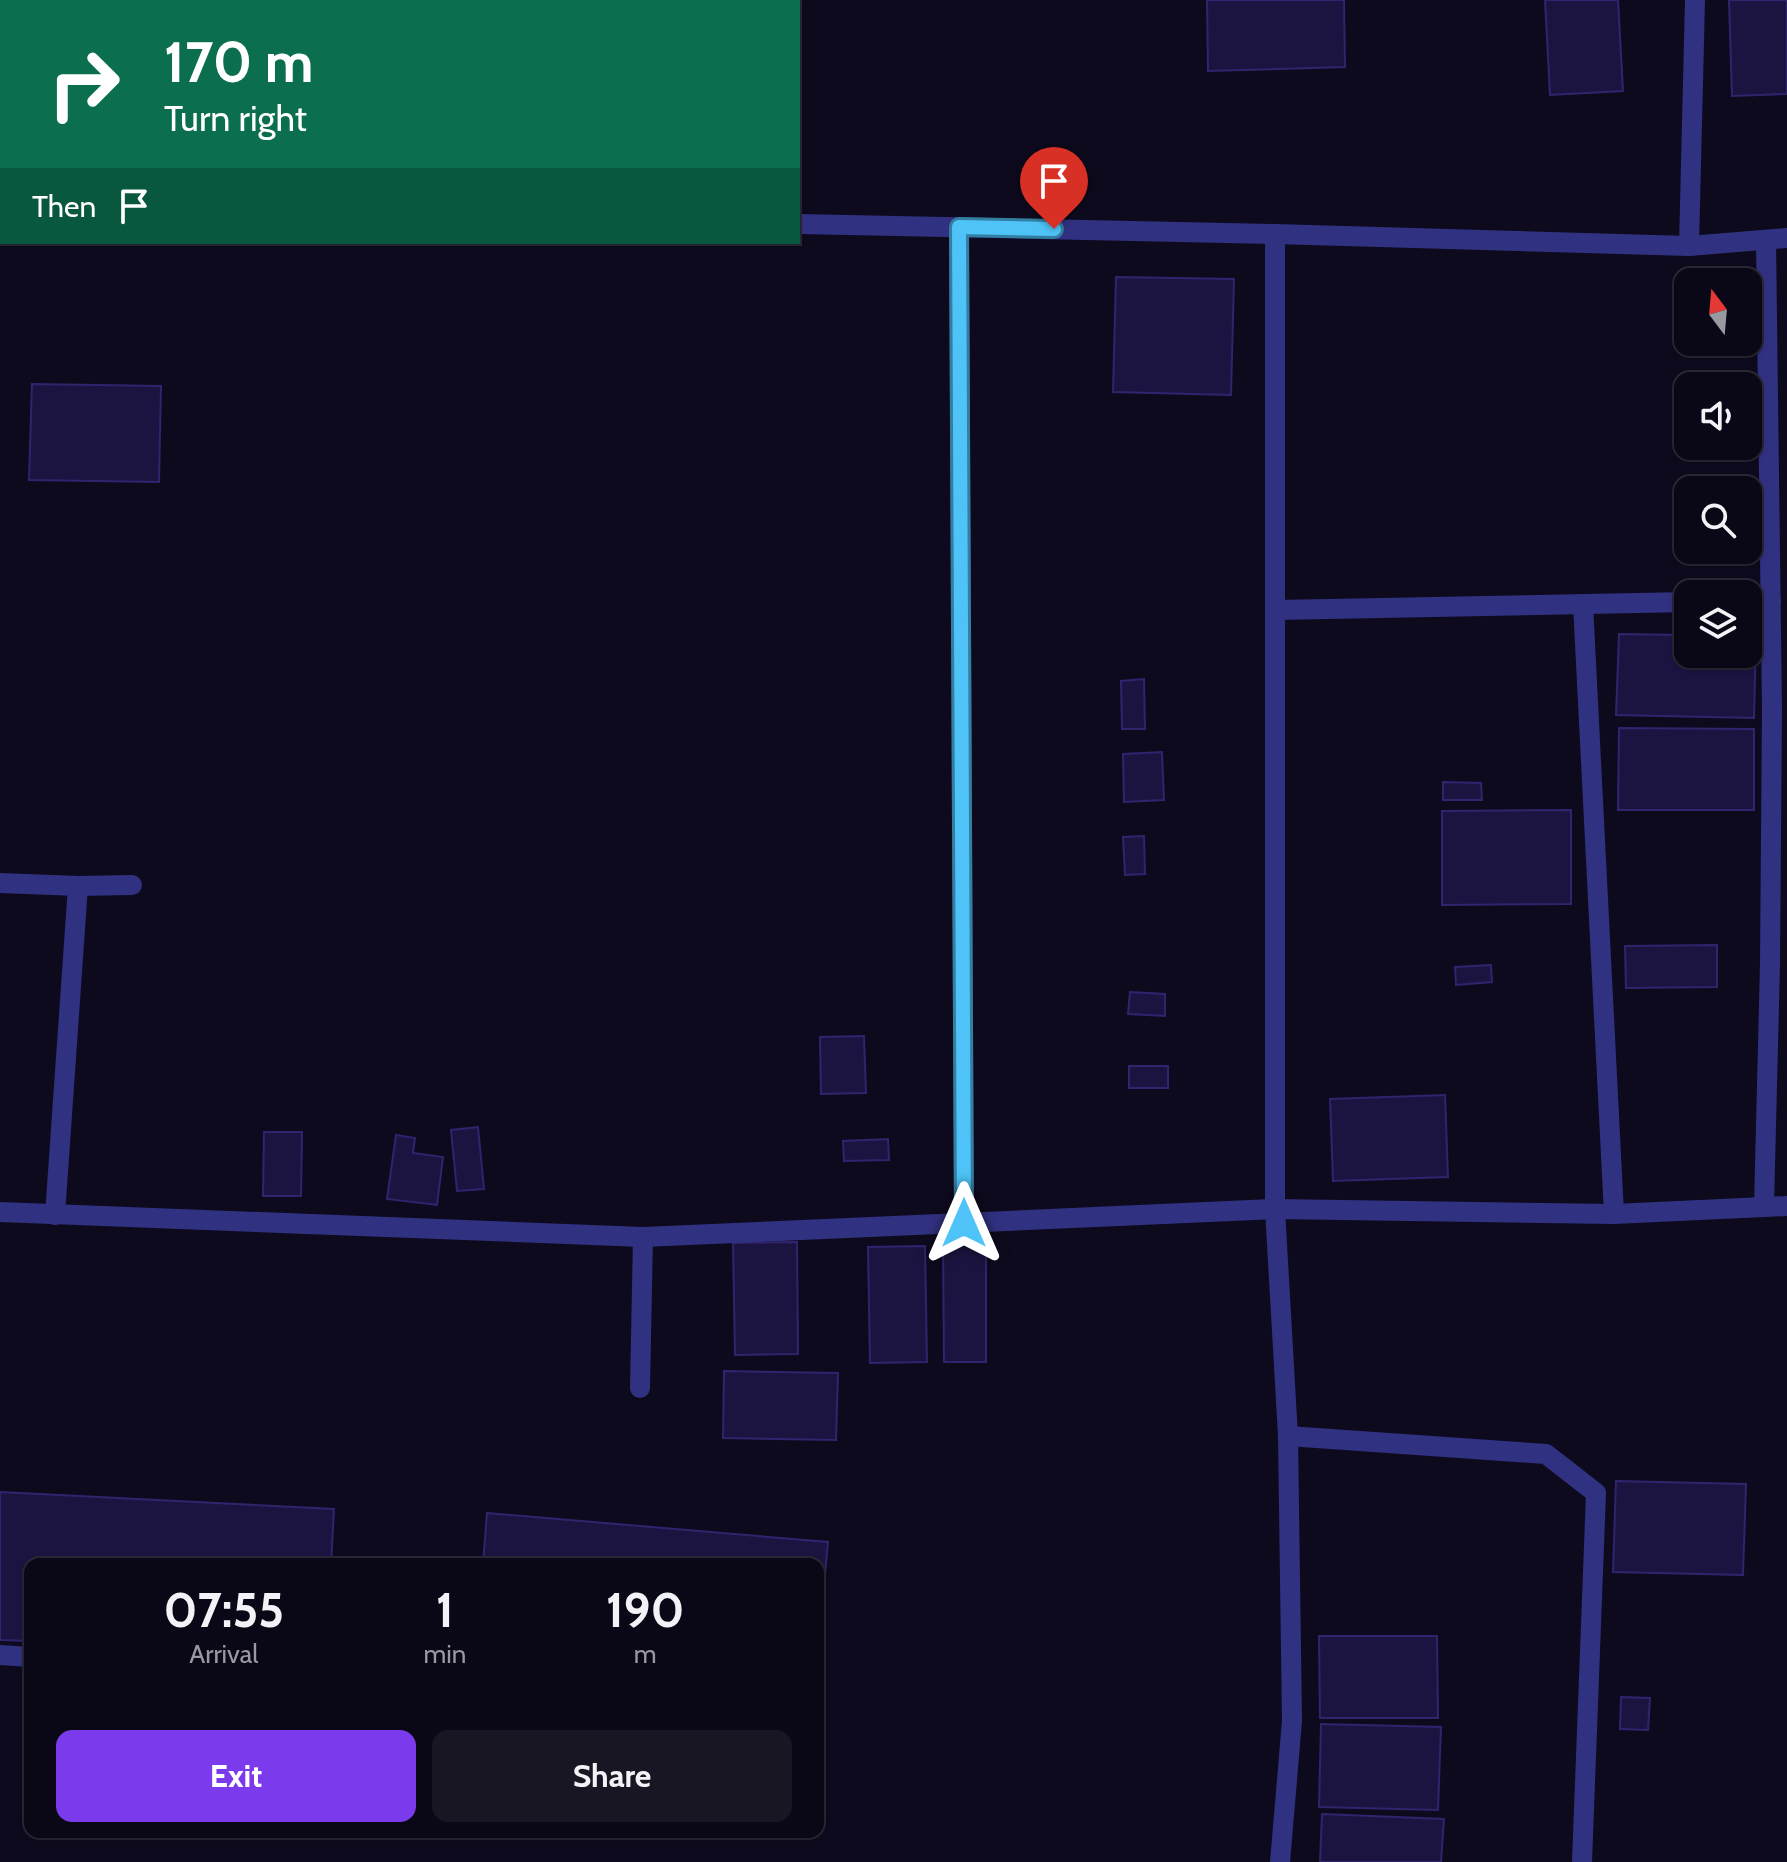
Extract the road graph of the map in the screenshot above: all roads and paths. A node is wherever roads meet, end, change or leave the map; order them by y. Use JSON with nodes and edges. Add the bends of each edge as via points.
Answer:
{"nodes":[{"id":1,"x":1695,"y":0,"type":"edge"},
{"id":2,"x":800,"y":224,"type":"edge"},
{"id":3,"x":959,"y":227,"type":"junction"},
{"id":4,"x":1275,"y":234,"type":"junction"},
{"id":5,"x":1787,"y":238,"type":"edge"},
{"id":6,"x":1766,"y":240,"type":"junction"},
{"id":7,"x":1689,"y":246,"type":"junction"},
{"id":8,"x":1762,"y":601,"type":"edge"},
{"id":9,"x":1771,"y":601,"type":"junction"},
{"id":10,"x":1674,"y":602,"type":"edge"},
{"id":11,"x":1583,"y":604,"type":"junction"},
{"id":12,"x":1275,"y":610,"type":"junction"},
{"id":13,"x":0,"y":883,"type":"edge"},
{"id":14,"x":132,"y":885,"type":"dead end"},
{"id":15,"x":78,"y":886,"type":"junction"},
{"id":16,"x":1787,"y":1206,"type":"edge"},
{"id":17,"x":1764,"y":1207,"type":"junction"},
{"id":18,"x":1275,"y":1209,"type":"junction"},
{"id":19,"x":0,"y":1212,"type":"edge"},
{"id":20,"x":1614,"y":1214,"type":"junction"},
{"id":21,"x":55,"y":1215,"type":"junction"},
{"id":22,"x":964,"y":1223,"type":"junction"},
{"id":23,"x":643,"y":1237,"type":"junction"},
{"id":24,"x":640,"y":1388,"type":"dead end"},
{"id":25,"x":1288,"y":1436,"type":"junction"},
{"id":26,"x":0,"y":1655,"type":"edge"},
{"id":27,"x":24,"y":1657,"type":"edge"},
{"id":28,"x":1280,"y":1862,"type":"edge"},
{"id":29,"x":1582,"y":1862,"type":"edge"}],
"edges":[{"from":1,"to":7,"type":"street"},
{"from":2,"to":3,"type":"street"},
{"from":3,"to":4,"type":"street"},
{"from":3,"to":22,"type":"street"},
{"from":4,"to":7,"type":"street"},
{"from":4,"to":12,"type":"street"},
{"from":5,"to":6,"type":"street"},
{"from":6,"to":7,"type":"street"},
{"from":6,"to":9,"type":"street"},
{"from":8,"to":9,"type":"street"},
{"from":9,"to":17,"type":"street"},
{"from":10,"to":11,"type":"street"},
{"from":11,"to":12,"type":"street"},
{"from":11,"to":20,"type":"street"},
{"from":12,"to":18,"type":"street"},
{"from":13,"to":15,"type":"street"},
{"from":14,"to":15,"type":"street"},
{"from":15,"to":21,"type":"street"},
{"from":16,"to":17,"type":"street"},
{"from":17,"to":20,"type":"street"},
{"from":18,"to":20,"type":"street"},
{"from":18,"to":22,"type":"street"},
{"from":18,"to":25,"type":"street"},
{"from":19,"to":21,"type":"street"},
{"from":21,"to":23,"type":"street"},
{"from":22,"to":23,"type":"street"},
{"from":23,"to":24,"type":"street"},
{"from":25,"to":28,"type":"street","via":[[1292,1721]]},
{"from":25,"to":29,"type":"street","via":[[1546,1454],[1596,1493]]},
{"from":26,"to":27,"type":"street"}]}
